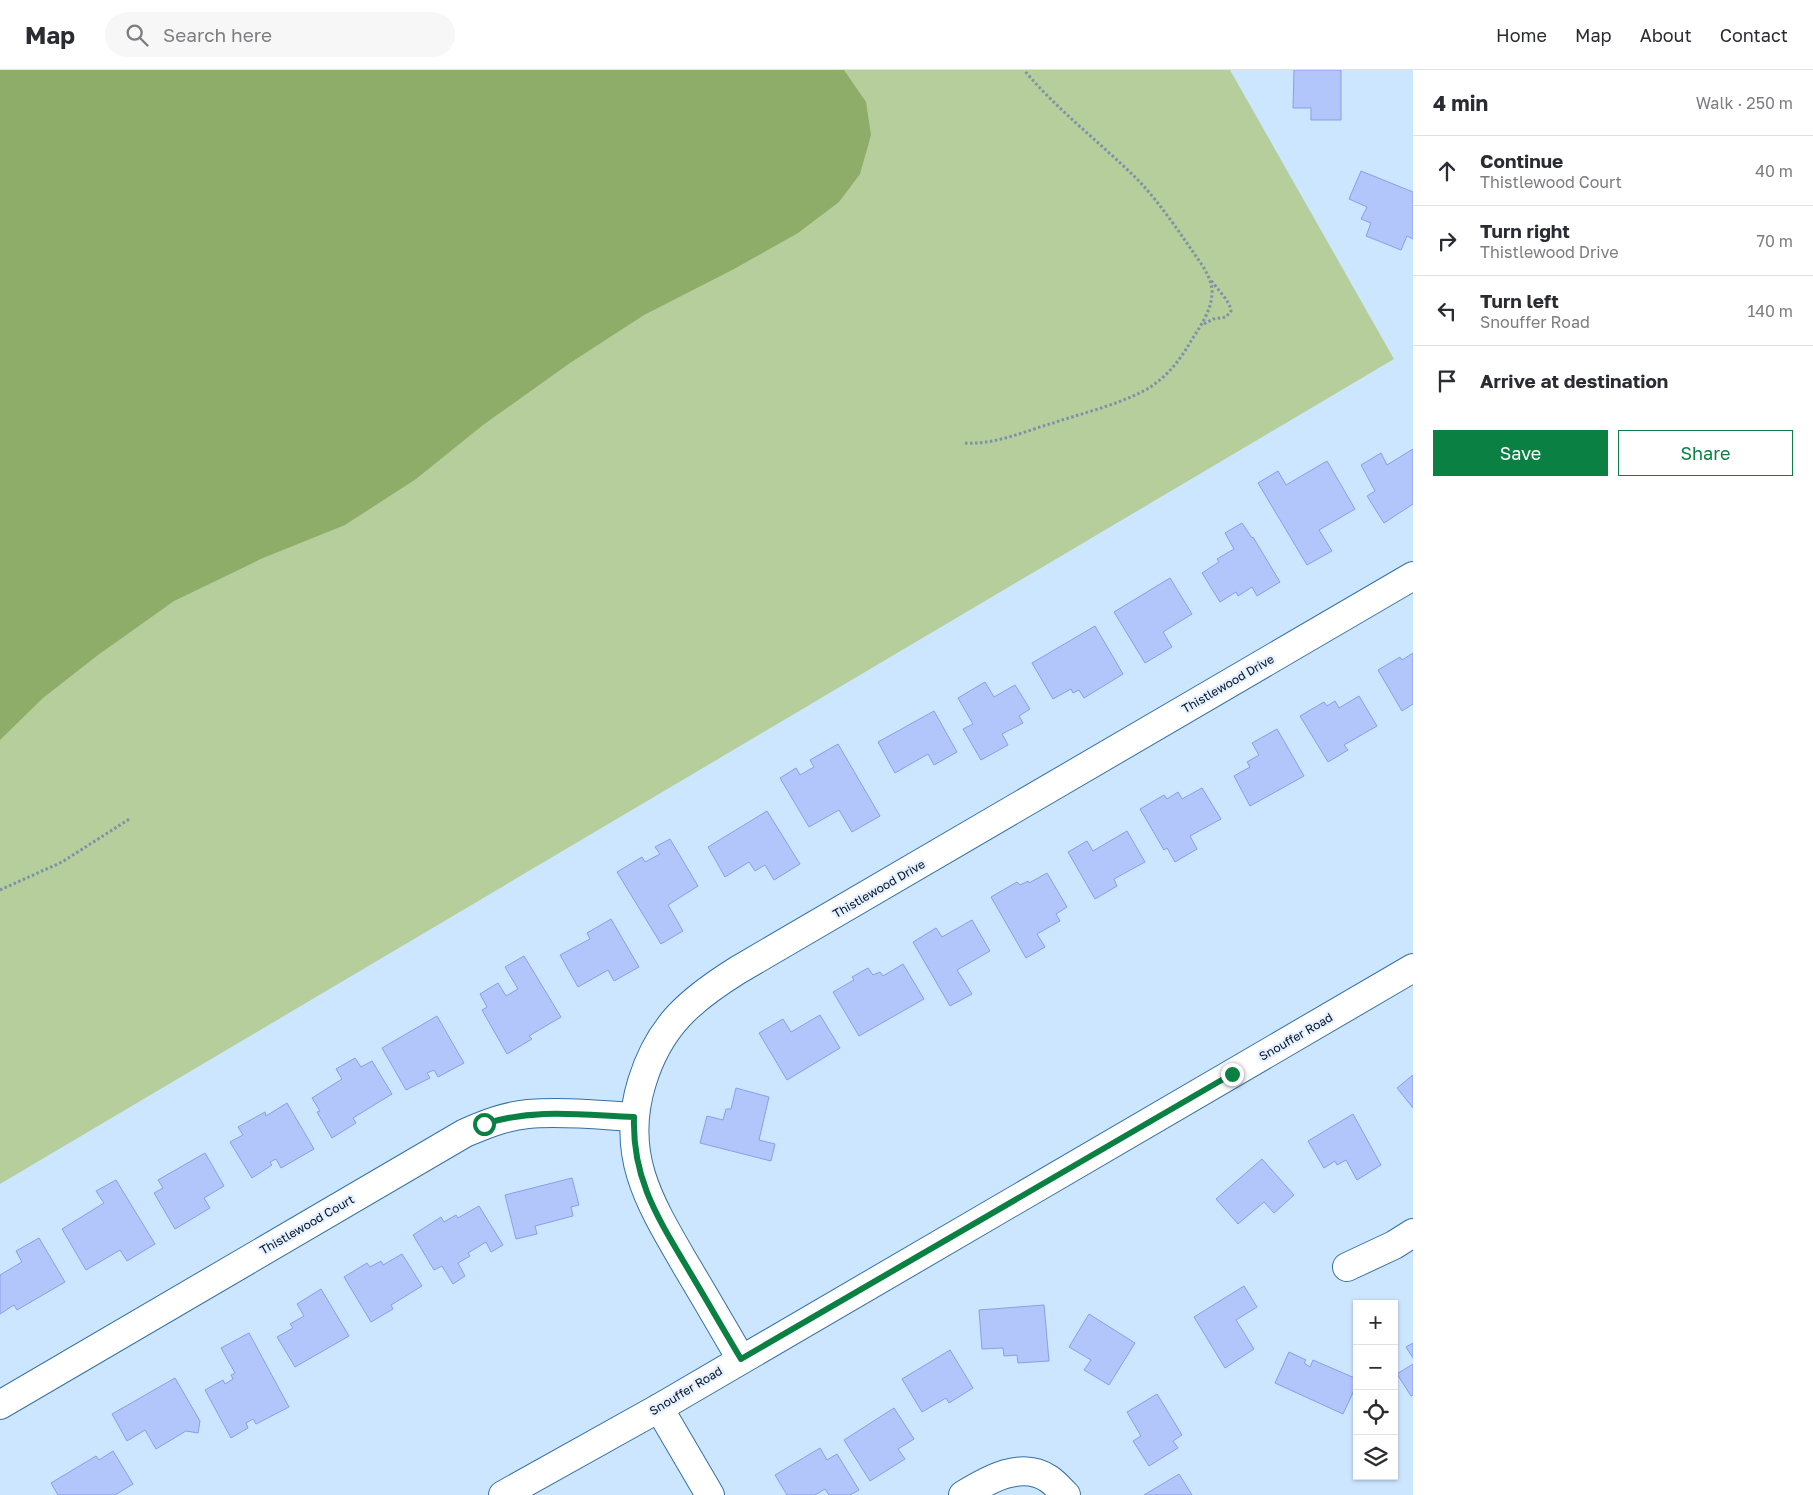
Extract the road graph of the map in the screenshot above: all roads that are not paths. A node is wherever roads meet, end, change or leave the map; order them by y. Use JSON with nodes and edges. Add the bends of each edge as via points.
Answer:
{"nodes":[{"id":1,"x":1413,"y":576,"type":"edge"},
{"id":2,"x":1413,"y":968,"type":"edge"},
{"id":3,"x":634,"y":1117,"type":"junction"},
{"id":4,"x":1413,"y":1233,"type":"edge"},
{"id":5,"x":1348,"y":1268,"type":"dead end"},
{"id":6,"x":741,"y":1359,"type":"junction"},
{"id":7,"x":0,"y":1405,"type":"edge"},
{"id":8,"x":659,"y":1408,"type":"junction"},
{"id":9,"x":503,"y":1495,"type":"edge"},
{"id":10,"x":710,"y":1495,"type":"edge"},
{"id":11,"x":963,"y":1495,"type":"edge"},
{"id":12,"x":1066,"y":1495,"type":"edge"}],
"edges":[{"from":1,"to":3,"type":"street","name":"Thistlewood Drive","via":[[703,993],[677,1018],[654,1050],[643,1078]]},
{"from":2,"to":6,"type":"street","name":"Snouffer Road"},
{"from":3,"to":6,"type":"street","name":"Thistlewood Drive","via":[[636,1157],[650,1200]]},
{"from":3,"to":7,"type":"street","name":"Thistlewood Court","via":[[528,1114],[503,1118],[472,1130]]},
{"from":4,"to":5,"type":"street"},
{"from":6,"to":8,"type":"street","name":"Snouffer Road"},
{"from":8,"to":9,"type":"street","name":"Snouffer Road"},
{"from":8,"to":10,"type":"street"},
{"from":11,"to":12,"type":"street","via":[[992,1478],[1021,1471],[1050,1479]]}]}
